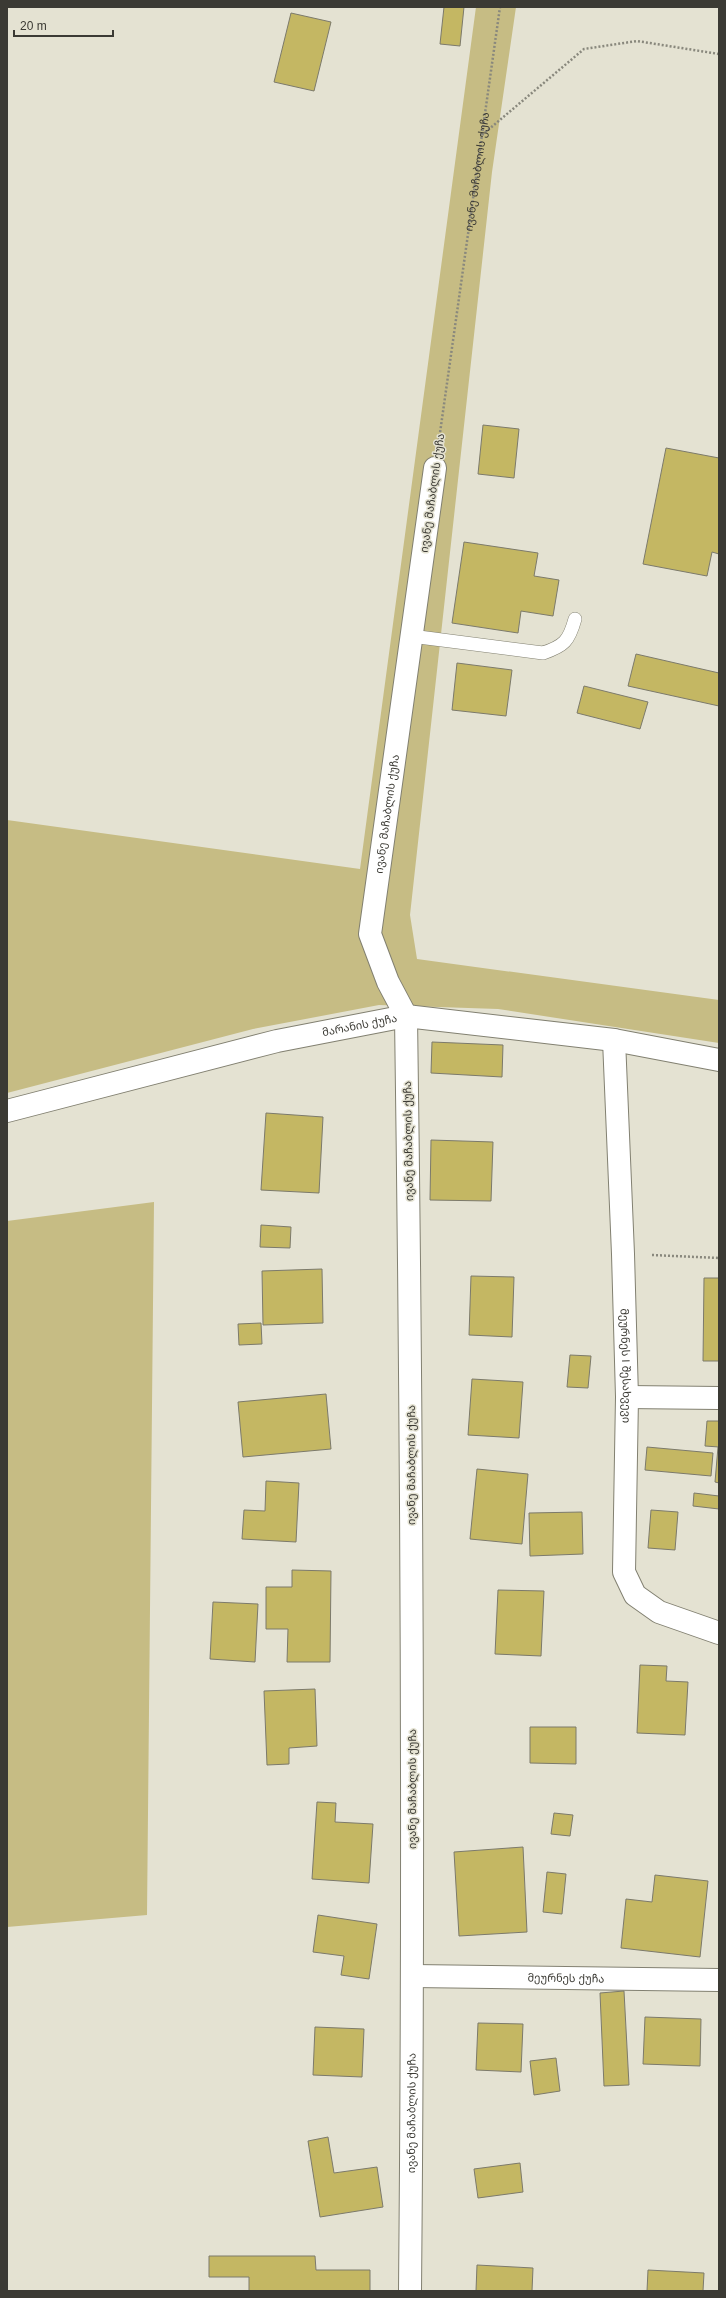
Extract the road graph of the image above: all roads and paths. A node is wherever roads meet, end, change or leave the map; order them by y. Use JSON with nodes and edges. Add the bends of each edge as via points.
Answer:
{"nodes":[{"id":1,"x":500,"y":7,"type":"edge"},
{"id":2,"x":719,"y":54,"type":"edge"},
{"id":3,"x":482,"y":135,"type":"junction"},
{"id":4,"x":435,"y":468,"type":"joint"},
{"id":5,"x":575,"y":619,"type":"dead end"},
{"id":6,"x":411,"y":636,"type":"junction"},
{"id":7,"x":406,"y":1016,"type":"junction"},
{"id":8,"x":614,"y":1040,"type":"junction"},
{"id":9,"x":719,"y":1060,"type":"edge"},
{"id":10,"x":7,"y":1111,"type":"edge"},
{"id":11,"x":624,"y":1254,"type":"junction"},
{"id":12,"x":719,"y":1258,"type":"edge"},
{"id":13,"x":627,"y":1397,"type":"junction"},
{"id":14,"x":719,"y":1398,"type":"edge"},
{"id":15,"x":719,"y":1633,"type":"edge"},
{"id":16,"x":413,"y":1976,"type":"junction"},
{"id":17,"x":719,"y":1980,"type":"edge"},
{"id":18,"x":410,"y":2291,"type":"edge"}],
"edges":[{"from":1,"to":3,"type":"path","name":"ივანე მაჩაბლის ქუჩა"},
{"from":2,"to":3,"type":"path","via":[[637,41],[584,49]]},
{"from":3,"to":4,"type":"path","name":"ივანე მაჩაბლის ქუჩა"},
{"from":4,"to":6,"type":"street","name":"ივანე მაჩაბლის ქუჩა"},
{"from":5,"to":6,"type":"lane","via":[[571,634],[560,648],[542,653]]},
{"from":6,"to":7,"type":"street","name":"ივანე მაჩაბლის ქუჩა","via":[[370,934],[388,982]]},
{"from":7,"to":8,"type":"street","name":"მარანის ქუჩა"},
{"from":7,"to":10,"type":"street","name":"მარანის ქუჩა","via":[[277,1041]]},
{"from":7,"to":16,"type":"street","name":"ივანე მაჩაბლის ქუჩა","via":[[411,1356]]},
{"from":8,"to":9,"type":"street","name":"მარანის ქუჩა"},
{"from":8,"to":11,"type":"street","name":"მეურნეს I შესახვევი"},
{"from":11,"to":12,"type":"path"},
{"from":11,"to":13,"type":"street","name":"მეურნეს I შესახვევი"},
{"from":13,"to":14,"type":"street"},
{"from":13,"to":15,"type":"street","name":"მეურნეს I შესახვევი","via":[[624,1572],[635,1595],[659,1612]]},
{"from":16,"to":17,"type":"street","name":"მეურნეს ქუჩა"},
{"from":16,"to":18,"type":"street","name":"ივანე მაჩაბლის ქუჩა"}]}
